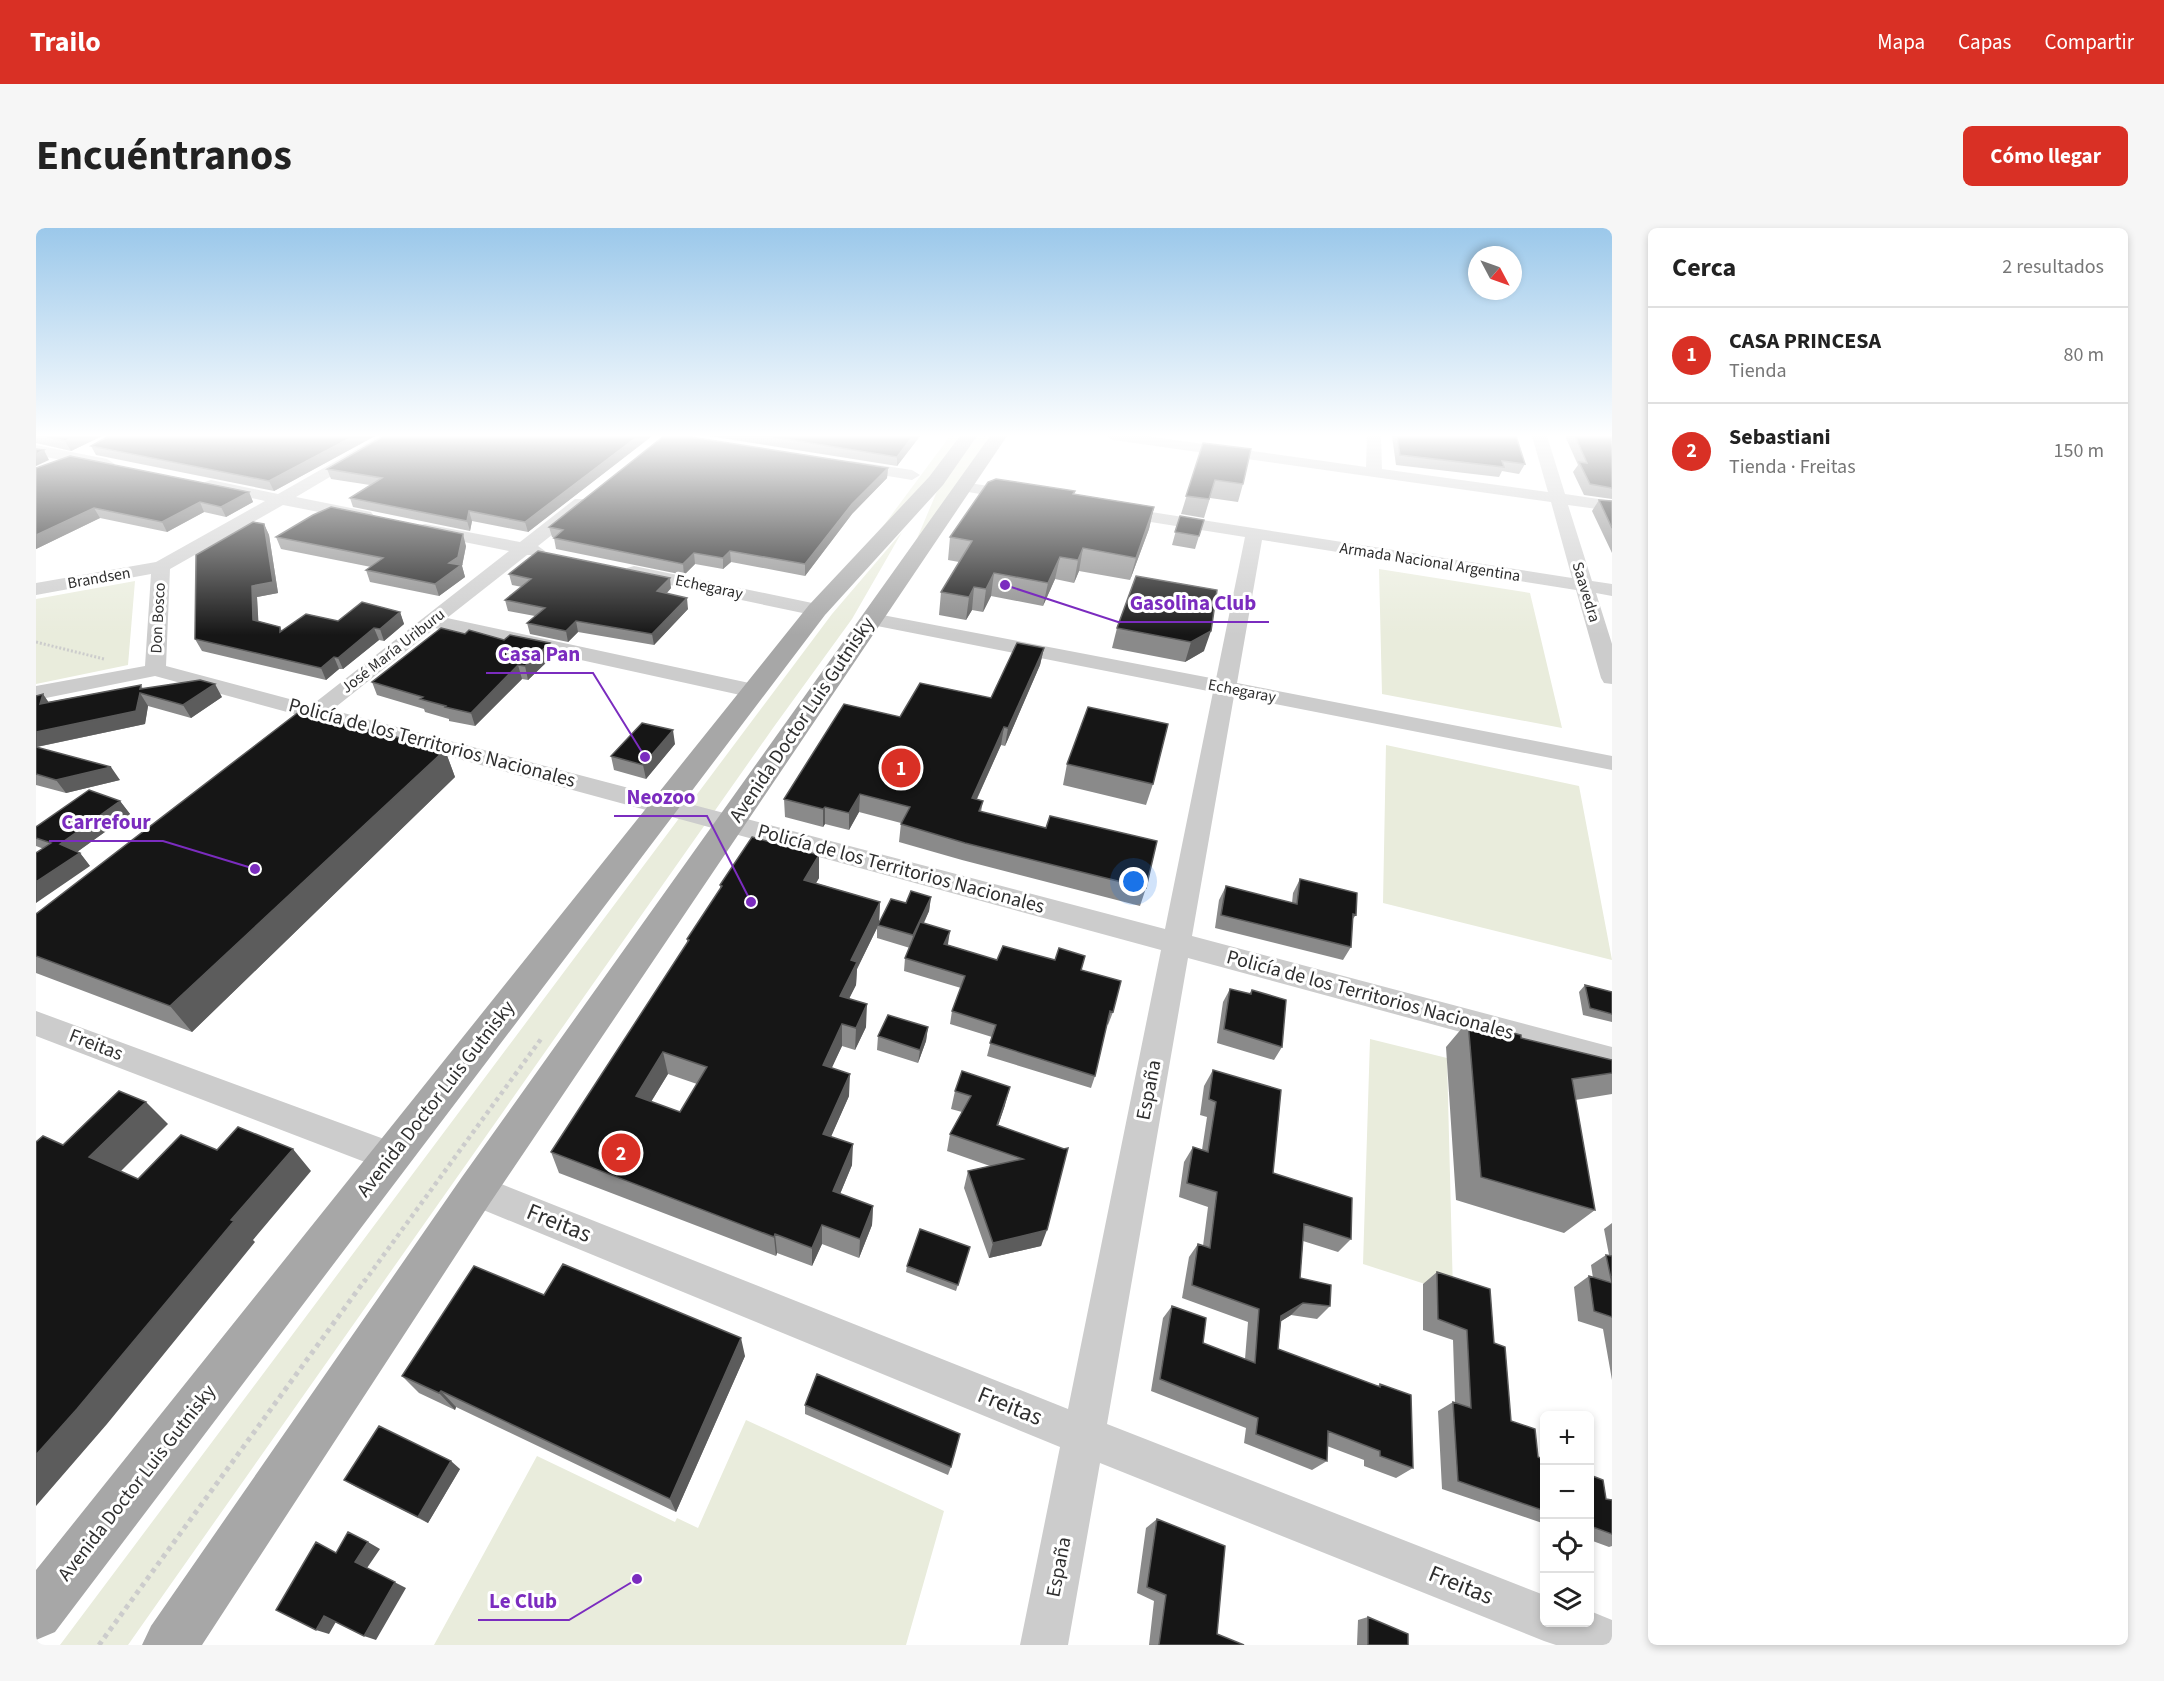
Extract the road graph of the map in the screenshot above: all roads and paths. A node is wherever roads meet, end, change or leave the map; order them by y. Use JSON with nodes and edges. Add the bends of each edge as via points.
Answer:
{"nodes":[{"id":1,"x":277,"y":502,"type":"edge"},
{"id":2,"x":298,"y":502,"type":"edge"},
{"id":3,"x":582,"y":502,"type":"edge"},
{"id":4,"x":893,"y":502,"type":"edge"},
{"id":5,"x":917,"y":502,"type":"edge"},
{"id":6,"x":927,"y":502,"type":"edge"},
{"id":7,"x":952,"y":502,"type":"edge"},
{"id":8,"x":1559,"y":502,"type":"edge"},
{"id":9,"x":1582,"y":502,"type":"edge"},
{"id":10,"x":1612,"y":506,"type":"edge"},
{"id":11,"x":1093,"y":508,"type":"edge"},
{"id":12,"x":386,"y":520,"type":"edge"},
{"id":13,"x":408,"y":525,"type":"edge"},
{"id":14,"x":1254,"y":534,"type":"junction"},
{"id":15,"x":523,"y":549,"type":"junction"},
{"id":16,"x":558,"y":556,"type":"edge"},
{"id":17,"x":161,"y":567,"type":"junction"},
{"id":18,"x":616,"y":568,"type":"edge"},
{"id":19,"x":1584,"y":585,"type":"junction"},
{"id":20,"x":36,"y":589,"type":"edge"},
{"id":21,"x":1612,"y":590,"type":"edge"},
{"id":22,"x":827,"y":598,"type":"junction"},
{"id":23,"x":879,"y":608,"type":"junction"},
{"id":24,"x":431,"y":621,"type":"junction"},
{"id":25,"x":36,"y":642,"type":"edge"},
{"id":26,"x":155,"y":669,"type":"junction"},
{"id":27,"x":128,"y":675,"type":"junction"},
{"id":28,"x":1612,"y":678,"type":"edge"},
{"id":29,"x":1226,"y":688,"type":"junction"},
{"id":30,"x":754,"y":691,"type":"junction"},
{"id":31,"x":36,"y":693,"type":"edge"},
{"id":32,"x":316,"y":712,"type":"junction"},
{"id":33,"x":288,"y":734,"type":"edge"},
{"id":34,"x":1612,"y":763,"type":"edge"},
{"id":35,"x":665,"y":805,"type":"junction"},
{"id":36,"x":731,"y":823,"type":"junction"},
{"id":37,"x":1177,"y":943,"type":"junction"},
{"id":38,"x":36,"y":1023,"type":"edge"},
{"id":39,"x":543,"y":1036,"type":"dead end"},
{"id":40,"x":1612,"y":1060,"type":"edge"},
{"id":41,"x":391,"y":1157,"type":"junction"},
{"id":42,"x":476,"y":1190,"type":"junction"},
{"id":43,"x":1084,"y":1436,"type":"junction"},
{"id":44,"x":36,"y":1613,"type":"edge"},
{"id":45,"x":1540,"y":1616,"type":"edge"},
{"id":46,"x":1567,"y":1627,"type":"edge"},
{"id":47,"x":1612,"y":1644,"type":"edge"},
{"id":48,"x":99,"y":1645,"type":"edge"},
{"id":49,"x":170,"y":1645,"type":"edge"},
{"id":50,"x":1044,"y":1645,"type":"edge"}],
"edges":[{"from":1,"to":17,"type":"street","name":"Don Bosco"},
{"from":2,"to":12,"type":"street"},
{"from":3,"to":15,"type":"street","name":"José María Uriburu"},
{"from":4,"to":22,"type":"main road","name":"Avenida Doctor Luis Gutnisky"},
{"from":5,"to":22,"type":"main road","name":"Avenida Doctor Luis Gutnisky"},
{"from":6,"to":23,"type":"main road","name":"Avenida Doctor Luis Gutnisky"},
{"from":7,"to":23,"type":"main road","name":"Avenida Doctor Luis Gutnisky"},
{"from":8,"to":19,"type":"street","name":"Saavedra"},
{"from":9,"to":10,"type":"street"},
{"from":11,"to":14,"type":"street","name":"Armada Nacional Argentina"},
{"from":13,"to":15,"type":"street"},
{"from":14,"to":19,"type":"street","name":"Armada Nacional Argentina"},
{"from":14,"to":29,"type":"street","name":"España"},
{"from":15,"to":16,"type":"street"},
{"from":15,"to":24,"type":"street","name":"José María Uriburu"},
{"from":17,"to":20,"type":"street","name":"Brandsen"},
{"from":17,"to":26,"type":"street","name":"Don Bosco"},
{"from":18,"to":22,"type":"street","name":"Echegaray"},
{"from":19,"to":21,"type":"street","name":"Armada Nacional Argentina"},
{"from":19,"to":28,"type":"street","name":"Saavedra"},
{"from":22,"to":30,"type":"main road","name":"Avenida Doctor Luis Gutnisky"},
{"from":23,"to":29,"type":"street","name":"Echegaray"},
{"from":23,"to":36,"type":"main road","name":"Avenida Doctor Luis Gutnisky"},
{"from":24,"to":30,"type":"street"},
{"from":24,"to":32,"type":"street","name":"José María Uriburu"},
{"from":25,"to":27,"type":"path","via":[[128,665]]},
{"from":26,"to":27,"type":"street","name":"Don Bosco"},
{"from":26,"to":32,"type":"street","name":"Policía de los Territorios Nacionales"},
{"from":27,"to":31,"type":"street","name":"Don Bosco"},
{"from":29,"to":34,"type":"street","name":"Echegaray"},
{"from":29,"to":37,"type":"street","name":"España"},
{"from":30,"to":35,"type":"main road","name":"Avenida Doctor Luis Gutnisky"},
{"from":32,"to":33,"type":"street","name":"José María Uriburu"},
{"from":32,"to":35,"type":"street","name":"Policía de los Territorios Nacionales"},
{"from":35,"to":36,"type":"street","name":"Policía de los Territorios Nacionales"},
{"from":35,"to":41,"type":"main road","name":"Avenida Doctor Luis Gutnisky"},
{"from":36,"to":37,"type":"street","name":"Policía de los Territorios Nacionales"},
{"from":36,"to":42,"type":"main road","name":"Avenida Doctor Luis Gutnisky"},
{"from":37,"to":40,"type":"street","name":"Policía de los Territorios Nacionales"},
{"from":37,"to":43,"type":"street","name":"España"},
{"from":38,"to":41,"type":"street","name":"Freitas"},
{"from":39,"to":48,"type":"path"},
{"from":41,"to":44,"type":"main road","name":"Avenida Doctor Luis Gutnisky"},
{"from":42,"to":43,"type":"street","name":"Freitas"},
{"from":42,"to":49,"type":"main road","name":"Avenida Doctor Luis Gutnisky"},
{"from":43,"to":45,"type":"street","name":"Freitas"},
{"from":43,"to":50,"type":"street","name":"España"},
{"from":46,"to":47,"type":"street"}]}
